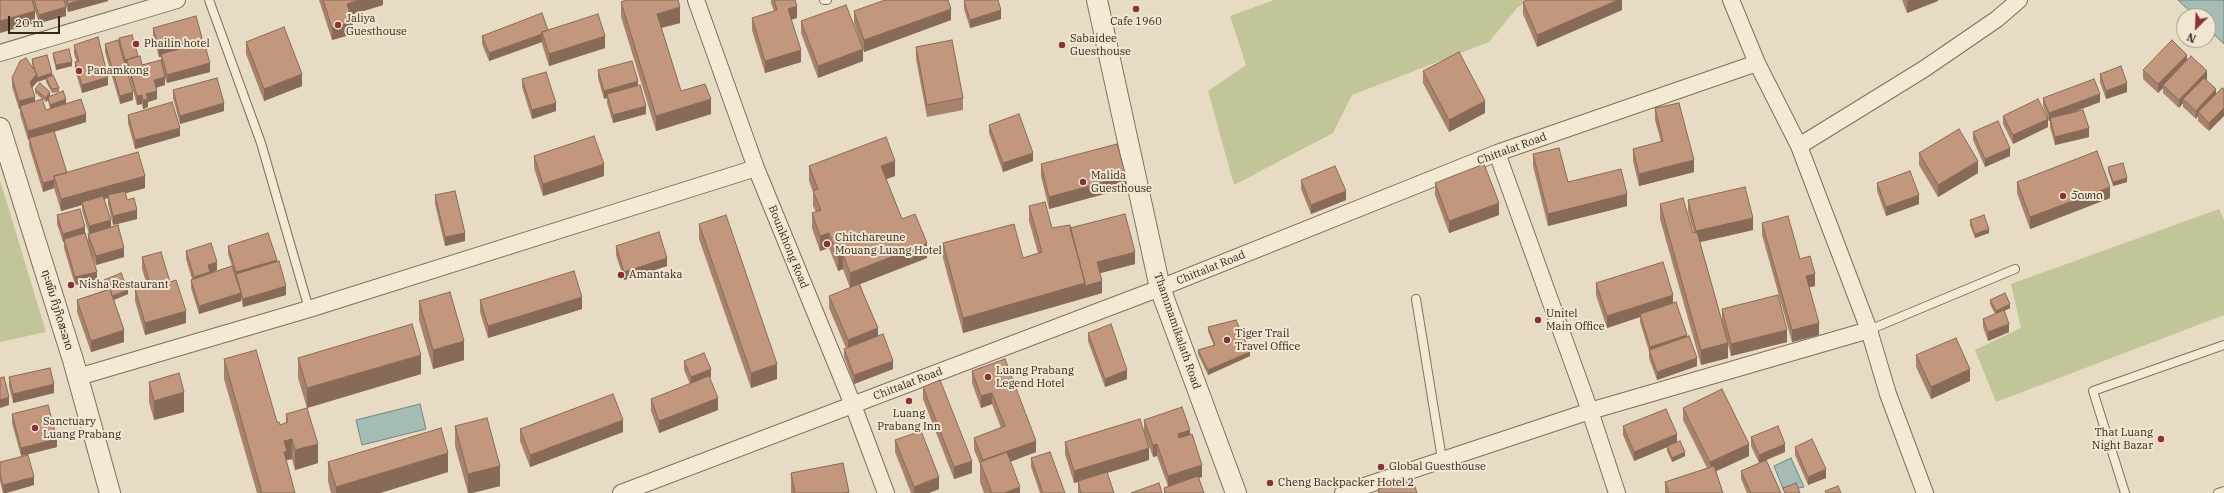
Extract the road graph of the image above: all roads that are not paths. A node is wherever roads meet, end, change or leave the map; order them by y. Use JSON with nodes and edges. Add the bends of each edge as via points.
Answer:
{"nodes":[{"id":1,"x":177,"y":0,"type":"edge"},
{"id":2,"x":209,"y":0,"type":"edge"},
{"id":3,"x":696,"y":0,"type":"edge"},
{"id":4,"x":824,"y":0,"type":"edge"},
{"id":5,"x":827,"y":0,"type":"edge"},
{"id":6,"x":1097,"y":0,"type":"edge"},
{"id":7,"x":1731,"y":0,"type":"edge"},
{"id":8,"x":2019,"y":0,"type":"edge"},
{"id":9,"x":0,"y":53,"type":"edge"},
{"id":10,"x":1757,"y":63,"type":"junction"},
{"id":11,"x":0,"y":128,"type":"edge"},
{"id":12,"x":1799,"y":146,"type":"junction"},
{"id":13,"x":1497,"y":153,"type":"junction"},
{"id":14,"x":756,"y":168,"type":"junction"},
{"id":15,"x":2015,"y":269,"type":"dead end"},
{"id":16,"x":1160,"y":288,"type":"junction"},
{"id":17,"x":1416,"y":299,"type":"dead end"},
{"id":18,"x":309,"y":309,"type":"junction"},
{"id":19,"x":1869,"y":330,"type":"junction"},
{"id":20,"x":2224,"y":345,"type":"edge"},
{"id":21,"x":78,"y":377,"type":"junction"},
{"id":22,"x":853,"y":405,"type":"junction"},
{"id":23,"x":1590,"y":411,"type":"junction"},
{"id":24,"x":1442,"y":459,"type":"junction"},
{"id":25,"x":2224,"y":491,"type":"edge"},
{"id":26,"x":110,"y":493,"type":"edge"},
{"id":27,"x":621,"y":493,"type":"edge"},
{"id":28,"x":886,"y":493,"type":"edge"},
{"id":29,"x":1236,"y":493,"type":"edge"},
{"id":30,"x":1343,"y":493,"type":"edge"},
{"id":31,"x":1617,"y":493,"type":"edge"},
{"id":32,"x":1925,"y":493,"type":"edge"},
{"id":33,"x":2125,"y":493,"type":"edge"},
{"id":34,"x":2218,"y":493,"type":"edge"}],
"edges":[{"from":1,"to":9,"type":"street"},
{"from":2,"to":18,"type":"lane","via":[[261,143]]},
{"from":3,"to":14,"type":"street","name":"Bounkhong Road"},
{"from":4,"to":5,"type":"lane"},
{"from":6,"to":16,"type":"street","name":"Thammamikalath Road"},
{"from":7,"to":10,"type":"street"},
{"from":8,"to":12,"type":"street","via":[[1997,19],[1924,69]]},
{"from":10,"to":12,"type":"street"},
{"from":10,"to":13,"type":"street","name":"Chittalat Road"},
{"from":11,"to":21,"type":"street","name":"ຖະໜົນ ກິງກິດສະລາດ"},
{"from":12,"to":19,"type":"street"},
{"from":13,"to":16,"type":"street","name":"Chittalat Road"},
{"from":13,"to":23,"type":"street"},
{"from":14,"to":18,"type":"street"},
{"from":14,"to":22,"type":"street","name":"Bounkhong Road"},
{"from":15,"to":19,"type":"lane"},
{"from":16,"to":22,"type":"street","name":"Chittalat Road"},
{"from":16,"to":29,"type":"street","name":"Thammamikalath Road"},
{"from":17,"to":24,"type":"lane"},
{"from":18,"to":21,"type":"street"},
{"from":19,"to":23,"type":"street"},
{"from":19,"to":32,"type":"street","via":[[1888,394]]},
{"from":20,"to":33,"type":"lane","via":[[2093,391]]},
{"from":21,"to":26,"type":"street","name":"ຖະໜົນ ກິງກິດສະລາດ"},
{"from":22,"to":27,"type":"street","name":"Chittalat Road"},
{"from":22,"to":28,"type":"street","name":"Bounkhong Road"},
{"from":23,"to":24,"type":"street"},
{"from":23,"to":31,"type":"street"},
{"from":24,"to":30,"type":"street"},
{"from":25,"to":34,"type":"lane"}]}
